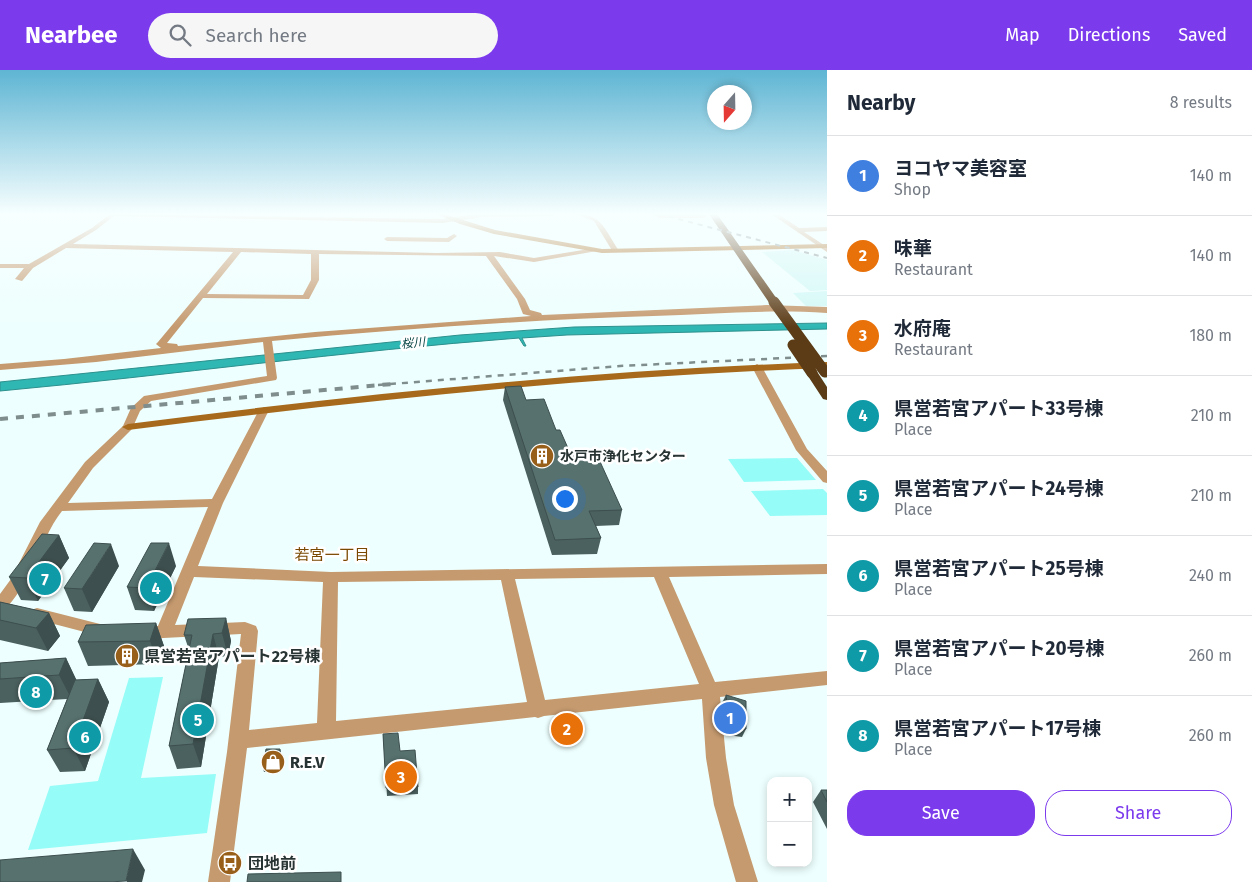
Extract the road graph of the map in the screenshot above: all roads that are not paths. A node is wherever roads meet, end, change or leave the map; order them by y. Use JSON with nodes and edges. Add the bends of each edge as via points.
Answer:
{"nodes":[{"id":1,"x":55,"y":252,"type":"edge"},
{"id":2,"x":236,"y":252,"type":"edge"},
{"id":3,"x":287,"y":252,"type":"edge"},
{"id":4,"x":583,"y":252,"type":"edge"},
{"id":5,"x":729,"y":252,"type":"edge"},
{"id":6,"x":741,"y":252,"type":"edge"},
{"id":7,"x":315,"y":253,"type":"junction"},
{"id":8,"x":489,"y":255,"type":"junction"},
{"id":9,"x":0,"y":266,"type":"edge"},
{"id":10,"x":30,"y":266,"type":"junction"},
{"id":11,"x":19,"y":279,"type":"dead end"},
{"id":12,"x":201,"y":296,"type":"junction"},
{"id":13,"x":769,"y":302,"type":"junction"},
{"id":14,"x":827,"y":310,"type":"edge"},
{"id":15,"x":566,"y":316,"type":"junction"},
{"id":16,"x":257,"y":340,"type":"junction"},
{"id":17,"x":267,"y":341,"type":"junction"},
{"id":18,"x":0,"y":367,"type":"edge"},
{"id":19,"x":757,"y":367,"type":"junction"},
{"id":20,"x":823,"y":372,"type":"edge"},
{"id":21,"x":827,"y":396,"type":"edge"},
{"id":22,"x":264,"y":410,"type":"junction"},
{"id":23,"x":128,"y":427,"type":"junction"},
{"id":24,"x":827,"y":479,"type":"edge"},
{"id":25,"x":216,"y":503,"type":"junction"},
{"id":26,"x":58,"y":506,"type":"junction"},
{"id":27,"x":827,"y":569,"type":"edge"},
{"id":28,"x":188,"y":571,"type":"junction"},
{"id":29,"x":658,"y":571,"type":"junction"},
{"id":30,"x":331,"y":577,"type":"junction"},
{"id":31,"x":508,"y":580,"type":"dead end"},
{"id":32,"x":10,"y":608,"type":"edge"},
{"id":33,"x":164,"y":632,"type":"junction"},
{"id":34,"x":827,"y":678,"type":"edge"},
{"id":35,"x":710,"y":690,"type":"junction"},
{"id":36,"x":538,"y":710,"type":"junction"},
{"id":37,"x":326,"y":731,"type":"junction"},
{"id":38,"x":238,"y":740,"type":"junction"},
{"id":39,"x":219,"y":882,"type":"edge"},
{"id":40,"x":746,"y":882,"type":"edge"}],
"edges":[{"from":1,"to":10,"type":"street"},
{"from":2,"to":12,"type":"street"},
{"from":3,"to":7,"type":"street"},
{"from":4,"to":8,"type":"street","via":[[534,260]]},
{"from":5,"to":13,"type":"highway"},
{"from":6,"to":13,"type":"highway"},
{"from":7,"to":8,"type":"street"},
{"from":7,"to":12,"type":"street","via":[[315,280],[306,297]]},
{"from":8,"to":15,"type":"street","via":[[521,299],[526,312]]},
{"from":9,"to":10,"type":"street"},
{"from":10,"to":11,"type":"street"},
{"from":12,"to":16,"type":"street","via":[[162,346]]},
{"from":13,"to":20,"type":"highway","bridge":true},
{"from":14,"to":15,"type":"street","via":[[754,307],[731,311]]},
{"from":15,"to":17,"type":"street"},
{"from":16,"to":17,"type":"street"},
{"from":16,"to":18,"type":"street"},
{"from":17,"to":23,"type":"street","via":[[272,378],[148,398],[134,410]]},
{"from":19,"to":20,"type":"street"},
{"from":19,"to":22,"type":"street","via":[[556,379]]},
{"from":19,"to":24,"type":"street","via":[[802,450]]},
{"from":20,"to":21,"type":"highway"},
{"from":22,"to":23,"type":"street"},
{"from":22,"to":25,"type":"street"},
{"from":23,"to":26,"type":"street","via":[[89,465]]},
{"from":25,"to":26,"type":"street"},
{"from":25,"to":28,"type":"street"},
{"from":26,"to":32,"type":"street","via":[[17,582]]},
{"from":27,"to":29,"type":"street"},
{"from":28,"to":30,"type":"street"},
{"from":28,"to":33,"type":"street"},
{"from":29,"to":30,"type":"street"},
{"from":29,"to":35,"type":"street"},
{"from":30,"to":37,"type":"street"},
{"from":31,"to":36,"type":"street"},
{"from":32,"to":33,"type":"street","via":[[122,634]]},
{"from":33,"to":38,"type":"street","via":[[246,628],[250,631]]},
{"from":34,"to":35,"type":"street"},
{"from":35,"to":36,"type":"street"},
{"from":35,"to":40,"type":"street","via":[[724,805]]},
{"from":36,"to":37,"type":"street"},
{"from":37,"to":38,"type":"street"},
{"from":38,"to":39,"type":"street"}]}
